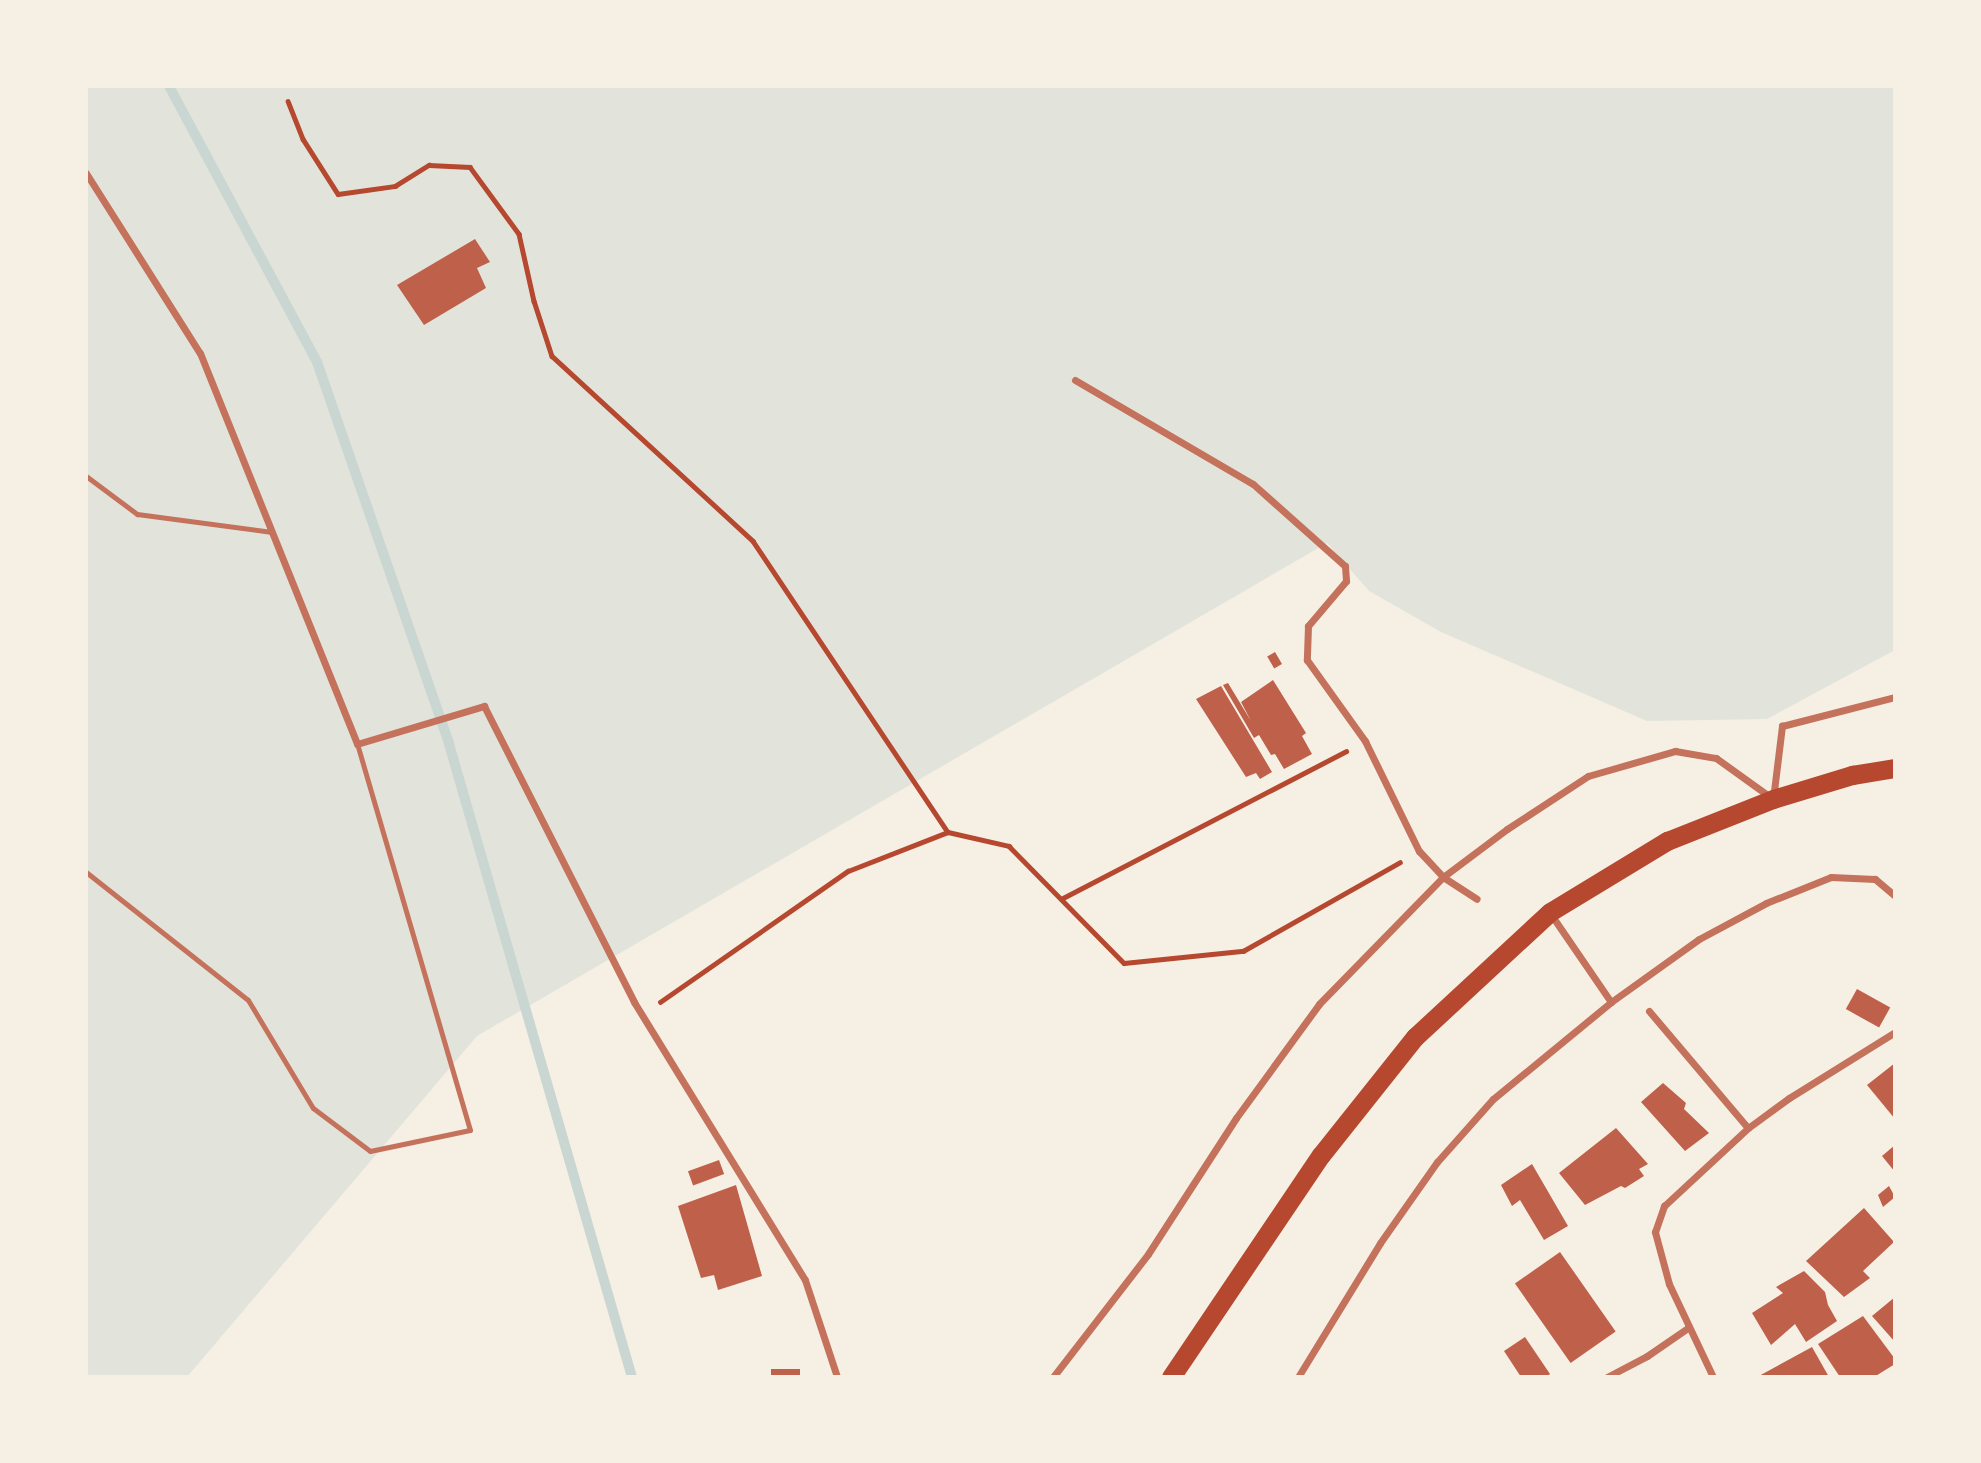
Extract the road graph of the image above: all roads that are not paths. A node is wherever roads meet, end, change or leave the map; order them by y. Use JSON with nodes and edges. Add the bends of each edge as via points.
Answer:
{"nodes":[{"id":1,"x":86,"y":173,"type":"edge"},
{"id":2,"x":1076,"y":380,"type":"dead end"},
{"id":3,"x":86,"y":477,"type":"edge"},
{"id":4,"x":272,"y":532,"type":"junction"},
{"id":5,"x":1895,"y":696,"type":"edge"},
{"id":6,"x":357,"y":744,"type":"junction"},
{"id":7,"x":1895,"y":768,"type":"edge"},
{"id":8,"x":1773,"y":799,"type":"junction"},
{"id":9,"x":86,"y":872,"type":"edge"},
{"id":10,"x":1443,"y":877,"type":"junction"},
{"id":11,"x":1895,"y":896,"type":"edge"},
{"id":12,"x":1477,"y":899,"type":"dead end"},
{"id":13,"x":1550,"y":912,"type":"junction"},
{"id":14,"x":1611,"y":1002,"type":"junction"},
{"id":15,"x":1649,"y":1011,"type":"dead end"},
{"id":16,"x":1895,"y":1032,"type":"edge"},
{"id":17,"x":1748,"y":1128,"type":"junction"},
{"id":18,"x":1689,"y":1327,"type":"junction"},
{"id":19,"x":837,"y":1377,"type":"edge"},
{"id":20,"x":1053,"y":1377,"type":"edge"},
{"id":21,"x":1171,"y":1377,"type":"edge"},
{"id":22,"x":1298,"y":1377,"type":"edge"},
{"id":23,"x":1607,"y":1377,"type":"edge"},
{"id":24,"x":1713,"y":1377,"type":"edge"}],
"edges":[{"from":1,"to":4,"type":"street","via":[[200,353]]},
{"from":2,"to":10,"type":"street","via":[[1253,484],[1345,566],[1346,581],[1308,626],[1307,660],[1365,741],[1419,851]]},
{"from":3,"to":4,"type":"lane","via":[[137,514]]},
{"from":4,"to":6,"type":"street"},
{"from":5,"to":8,"type":"street","via":[[1782,726]]},
{"from":6,"to":9,"type":"lane","via":[[470,1130],[370,1151],[313,1108],[248,1000]]},
{"from":6,"to":19,"type":"street","via":[[484,706],[642,1015],[805,1280]]},
{"from":7,"to":8,"type":"highway","via":[[1852,775]]},
{"from":8,"to":10,"type":"street","via":[[1716,758],[1675,751],[1588,776]]},
{"from":8,"to":13,"type":"highway","via":[[1667,841]]},
{"from":10,"to":12,"type":"street"},
{"from":10,"to":20,"type":"street","via":[[1319,1004],[1236,1118],[1148,1254]]},
{"from":11,"to":14,"type":"street","via":[[1875,879],[1830,877],[1766,903],[1699,939]]},
{"from":13,"to":14,"type":"street"},
{"from":13,"to":21,"type":"highway","via":[[1415,1037],[1321,1155]]},
{"from":14,"to":22,"type":"street","via":[[1493,1099],[1437,1162],[1380,1243]]},
{"from":15,"to":17,"type":"street"},
{"from":16,"to":17,"type":"street"},
{"from":17,"to":18,"type":"street","via":[[1664,1206],[1655,1232],[1669,1284]]},
{"from":18,"to":23,"type":"street"},
{"from":18,"to":24,"type":"street"}]}
